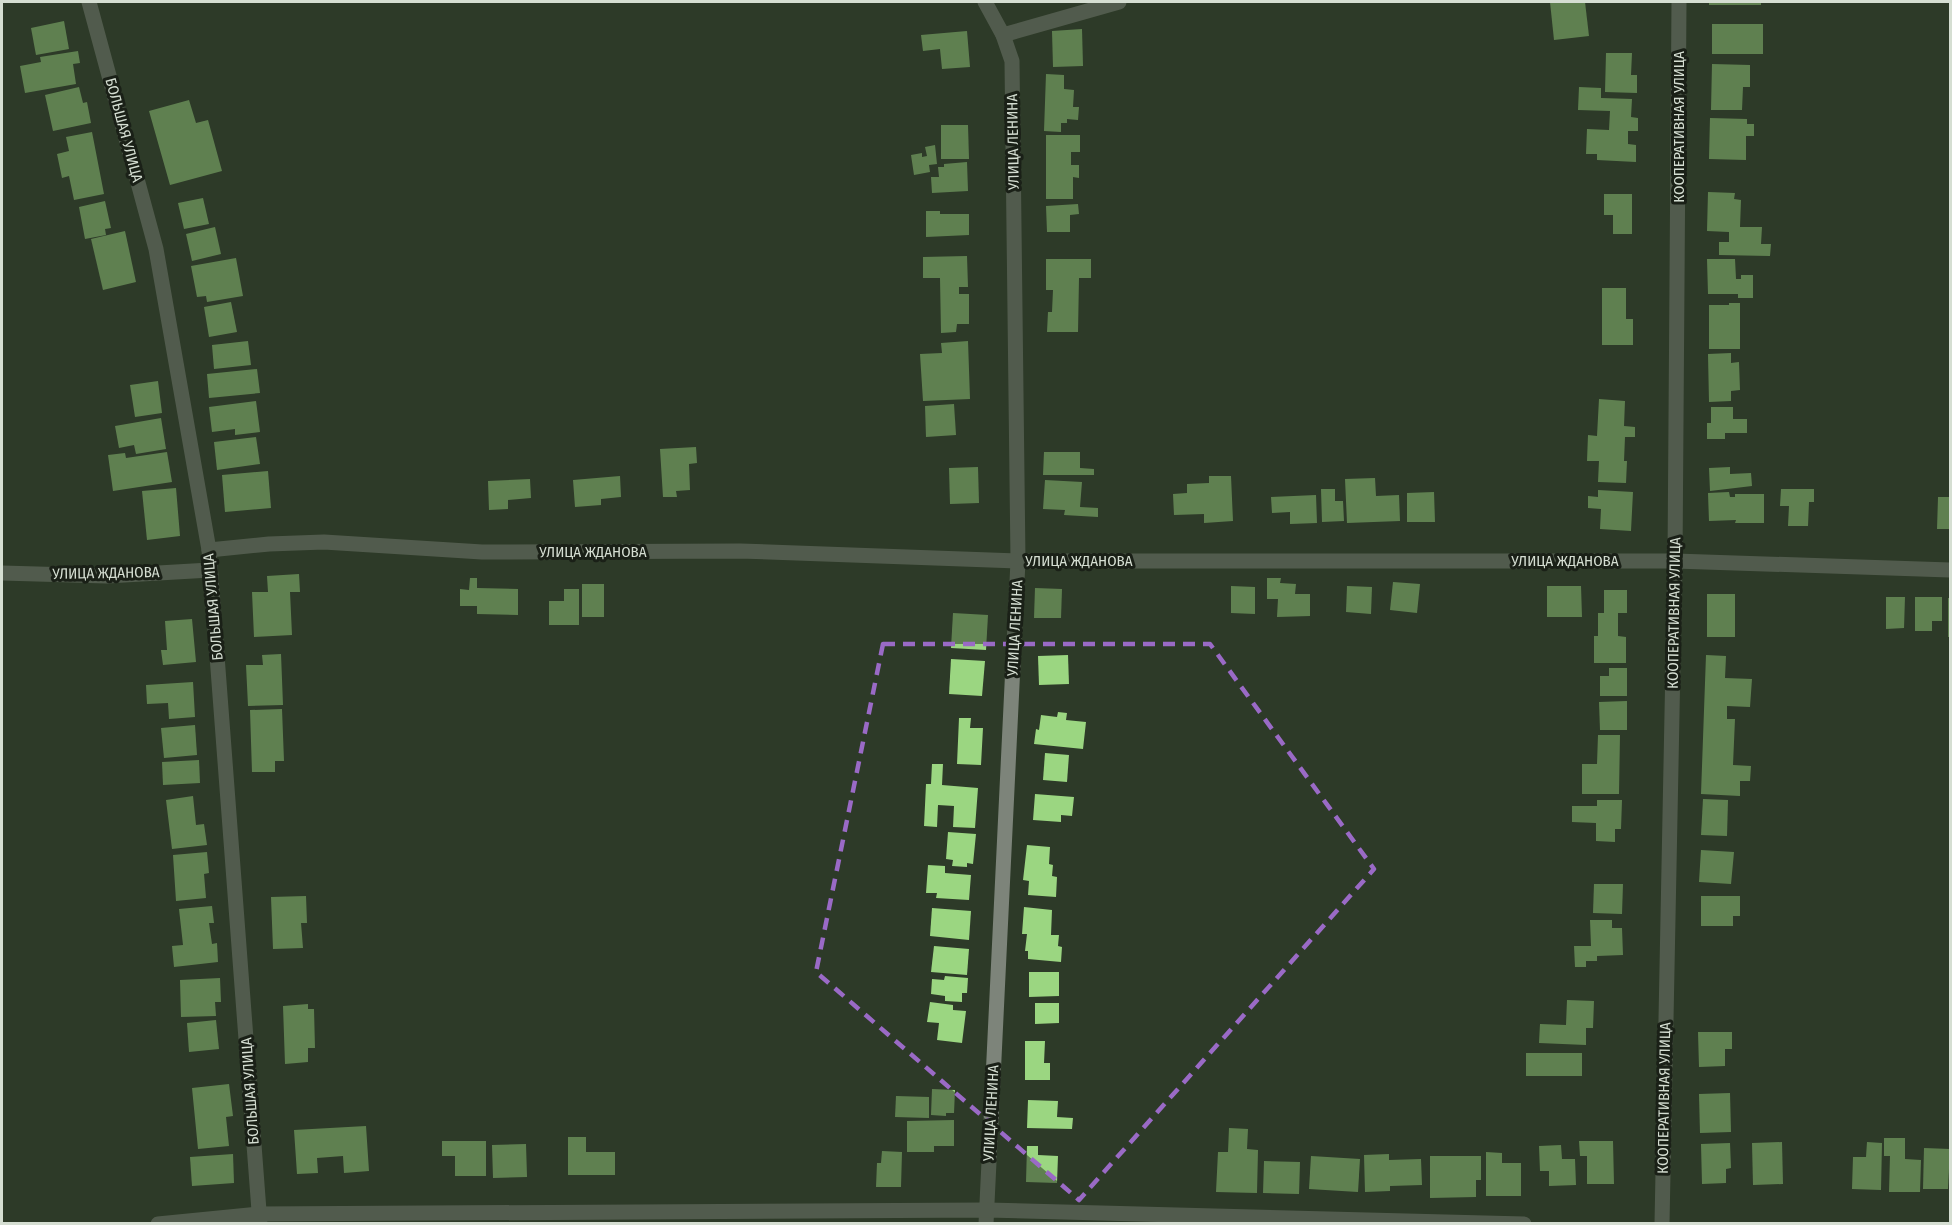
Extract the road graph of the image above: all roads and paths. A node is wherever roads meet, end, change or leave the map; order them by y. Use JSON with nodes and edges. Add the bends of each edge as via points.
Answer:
{"nodes":[{"id":1,"x":89,"y":2,"type":"edge"},
{"id":2,"x":985,"y":2,"type":"edge"},
{"id":3,"x":1119,"y":2,"type":"edge"},
{"id":4,"x":1679,"y":2,"type":"edge"},
{"id":5,"x":1003,"y":35,"type":"junction"},
{"id":6,"x":208,"y":550,"type":"junction"},
{"id":7,"x":1018,"y":561,"type":"junction"},
{"id":8,"x":1675,"y":561,"type":"junction"},
{"id":9,"x":210,"y":570,"type":"junction"},
{"id":10,"x":1950,"y":570,"type":"edge"},
{"id":11,"x":2,"y":573,"type":"edge"},
{"id":12,"x":986,"y":1217,"type":"edge"},
{"id":13,"x":260,"y":1219,"type":"edge"},
{"id":14,"x":158,"y":1224,"type":"edge"},
{"id":15,"x":1524,"y":1224,"type":"edge"},
{"id":16,"x":1662,"y":1224,"type":"edge"}],
"edges":[{"from":1,"to":6,"type":"street","name":"БОЛЬШАЯ УЛИЦА","via":[[156,249]]},
{"from":2,"to":5,"type":"street","name":"УЛИЦА ЛЕНИНА"},
{"from":3,"to":5,"type":"street"},
{"from":4,"to":8,"type":"street","name":"КООПЕРАТИВНАЯ УЛИЦА"},
{"from":5,"to":7,"type":"street","name":"УЛИЦА ЛЕНИНА","via":[[1012,61]]},
{"from":6,"to":7,"type":"street","name":"УЛИЦА ЖДАНОВА","via":[[324,542],[482,552],[740,551]]},
{"from":6,"to":9,"type":"street","name":"БОЛЬШАЯ УЛИЦА"},
{"from":7,"to":8,"type":"street","name":"УЛИЦА ЖДАНОВА"},
{"from":7,"to":12,"type":"street","name":"УЛИЦА ЛЕНИНА"},
{"from":8,"to":10,"type":"street","name":"УЛИЦА ЖДАНОВА"},
{"from":8,"to":16,"type":"street","name":"КООПЕРАТИВНАЯ УЛИЦА"},
{"from":9,"to":11,"type":"street","name":"УЛИЦА ЖДАНОВА","via":[[107,576]]},
{"from":9,"to":13,"type":"street","name":"БОЛЬШАЯ УЛИЦА"},
{"from":12,"to":13,"type":"street"},
{"from":12,"to":15,"type":"street"},
{"from":13,"to":14,"type":"street"}]}
